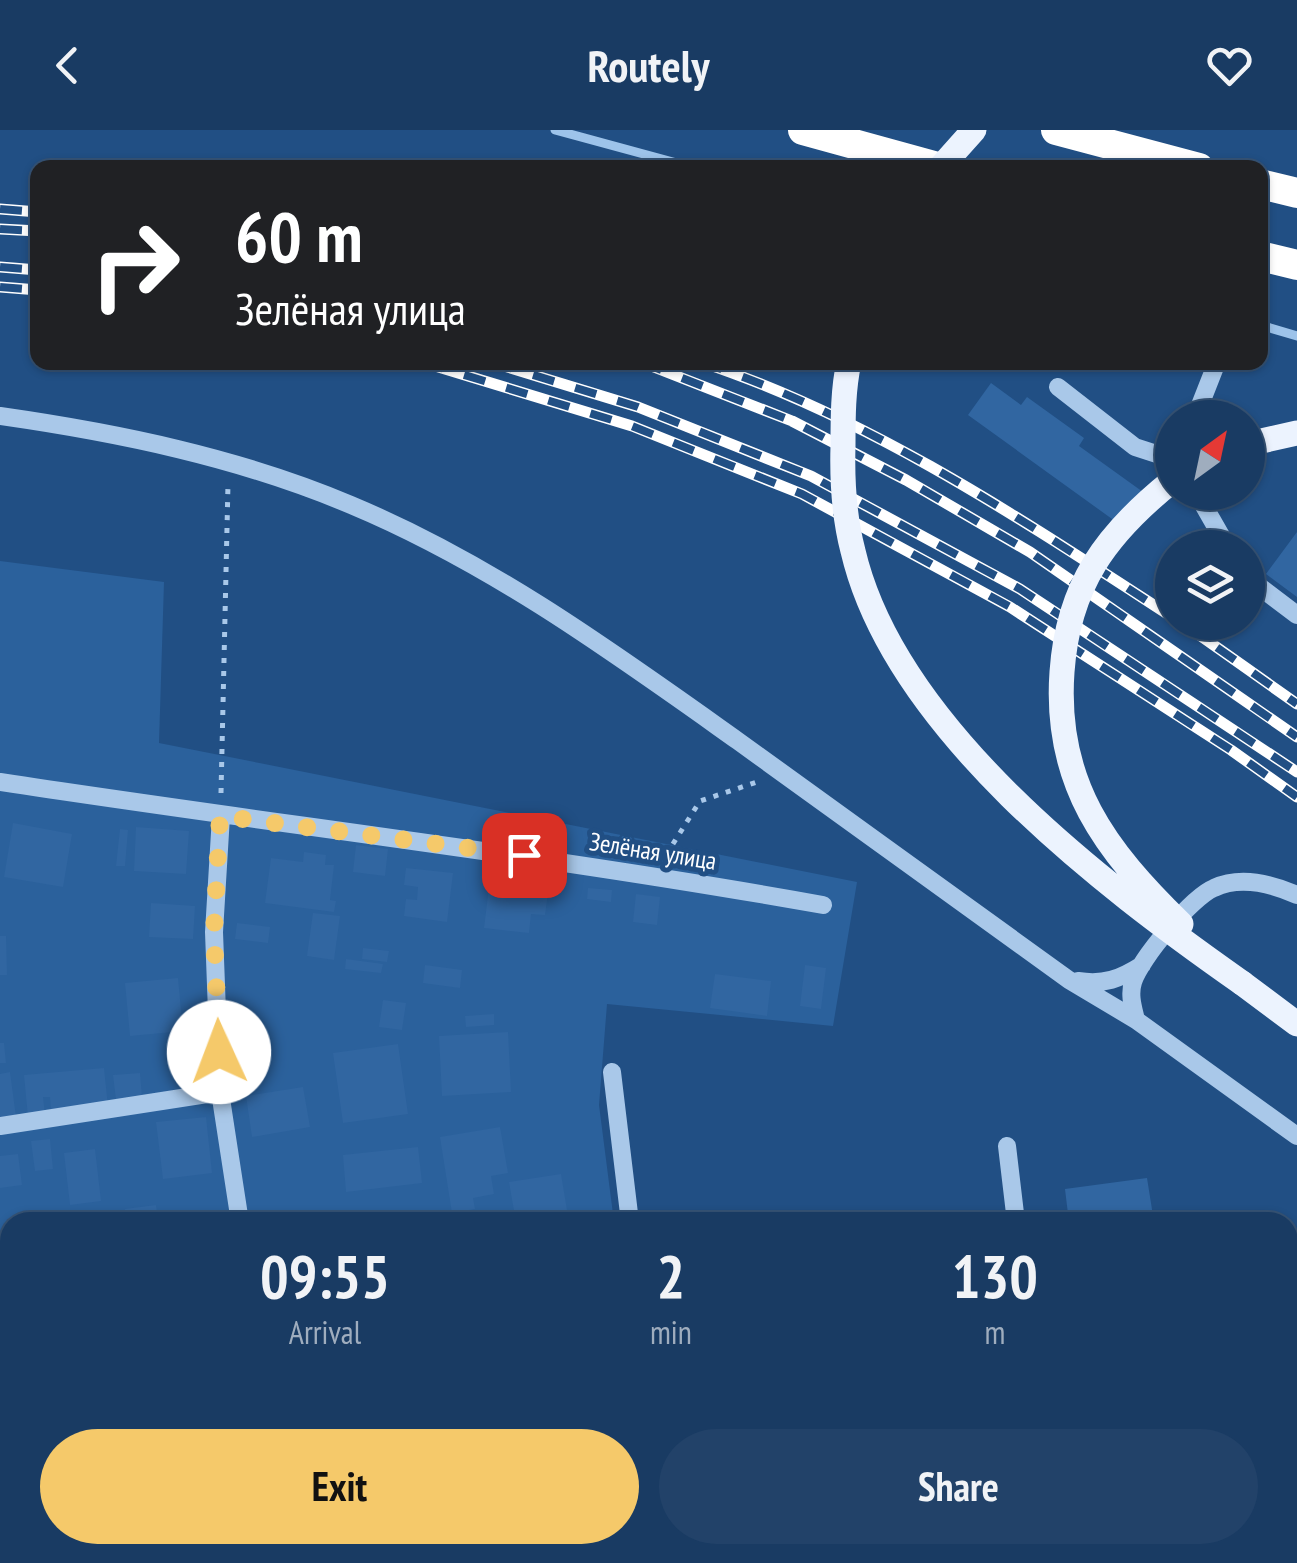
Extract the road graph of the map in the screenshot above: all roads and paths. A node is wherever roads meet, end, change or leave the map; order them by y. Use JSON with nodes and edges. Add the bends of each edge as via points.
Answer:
{"nodes":[{"id":1,"x":803,"y":130,"type":"edge"},
{"id":2,"x":974,"y":130,"type":"edge"},
{"id":3,"x":1068,"y":132,"type":"edge"},
{"id":4,"x":912,"y":160,"type":"edge"},
{"id":5,"x":948,"y":160,"type":"edge"},
{"id":6,"x":1170,"y":160,"type":"edge"},
{"id":7,"x":1268,"y":186,"type":"edge"},
{"id":8,"x":1297,"y":193,"type":"edge"},
{"id":9,"x":1268,"y":258,"type":"edge"},
{"id":10,"x":1297,"y":265,"type":"edge"},
{"id":11,"x":848,"y":370,"type":"edge"},
{"id":12,"x":1214,"y":370,"type":"edge"},
{"id":13,"x":1058,"y":387,"type":"dead end"},
{"id":14,"x":1202,"y":400,"type":"edge"},
{"id":15,"x":0,"y":416,"type":"edge"},
{"id":16,"x":1297,"y":433,"type":"edge"},
{"id":17,"x":1265,"y":440,"type":"edge"},
{"id":18,"x":1155,"y":453,"type":"edge"},
{"id":19,"x":229,"y":462,"type":"junction"},
{"id":20,"x":1155,"y":495,"type":"edge"},
{"id":21,"x":1265,"y":591,"type":"edge"},
{"id":22,"x":1297,"y":615,"type":"edge"},
{"id":23,"x":782,"y":773,"type":"junction"},
{"id":24,"x":0,"y":782,"type":"edge"},
{"id":25,"x":220,"y":816,"type":"junction"},
{"id":26,"x":654,"y":875,"type":"junction"},
{"id":27,"x":1297,"y":895,"type":"edge"},
{"id":28,"x":823,"y":905,"type":"dead end"},
{"id":29,"x":1142,"y":965,"type":"junction"},
{"id":30,"x":1070,"y":980,"type":"junction"},
{"id":31,"x":1242,"y":983,"type":"junction"},
{"id":32,"x":1136,"y":1020,"type":"junction"},
{"id":33,"x":1297,"y":1024,"type":"edge"},
{"id":34,"x":612,"y":1072,"type":"dead end"},
{"id":35,"x":220,"y":1092,"type":"junction"},
{"id":36,"x":0,"y":1126,"type":"edge"},
{"id":37,"x":1297,"y":1136,"type":"edge"},
{"id":38,"x":1007,"y":1146,"type":"dead end"},
{"id":39,"x":238,"y":1212,"type":"edge"},
{"id":40,"x":629,"y":1212,"type":"edge"},
{"id":41,"x":1015,"y":1212,"type":"edge"}],
"edges":[{"from":1,"to":4,"type":"highway"},
{"from":2,"to":5,"type":"main road","bridge":true},
{"from":3,"to":6,"type":"highway"},
{"from":7,"to":8,"type":"highway"},
{"from":9,"to":10,"type":"highway"},
{"from":11,"to":31,"type":"main road","bridge":true,"via":[[842,459],[853,554],[879,624],[910,676],[1046,831]]},
{"from":12,"to":14,"type":"street"},
{"from":13,"to":18,"type":"street","via":[[1135,447]]},
{"from":15,"to":19,"type":"street"},
{"from":16,"to":17,"type":"main road"},
{"from":19,"to":23,"type":"street","via":[[350,504],[469,560],[600,642]]},
{"from":19,"to":25,"type":"path"},
{"from":20,"to":31,"type":"main road","bridge":true,"via":[[1106,543],[1076,596],[1064,644],[1064,745],[1087,809],[1122,862]]},
{"from":21,"to":22,"type":"street"},
{"from":23,"to":26,"type":"path","via":[[700,801]]},
{"from":23,"to":30,"type":"street"},
{"from":24,"to":25,"type":"street","name":"Зелёная улица"},
{"from":25,"to":26,"type":"street","name":"Зелёная улица"},
{"from":25,"to":35,"type":"street","via":[[214,932]]},
{"from":26,"to":28,"type":"street","name":"Зелёная улица"},
{"from":27,"to":29,"type":"street","via":[[1240,882],[1212,888]]},
{"from":29,"to":30,"type":"street","via":[[1119,980]]},
{"from":29,"to":32,"type":"street","via":[[1131,1000]]},
{"from":30,"to":32,"type":"street"},
{"from":31,"to":33,"type":"main road"},
{"from":32,"to":37,"type":"street"},
{"from":34,"to":40,"type":"street"},
{"from":35,"to":36,"type":"street"},
{"from":35,"to":39,"type":"street"},
{"from":38,"to":41,"type":"street"}]}
